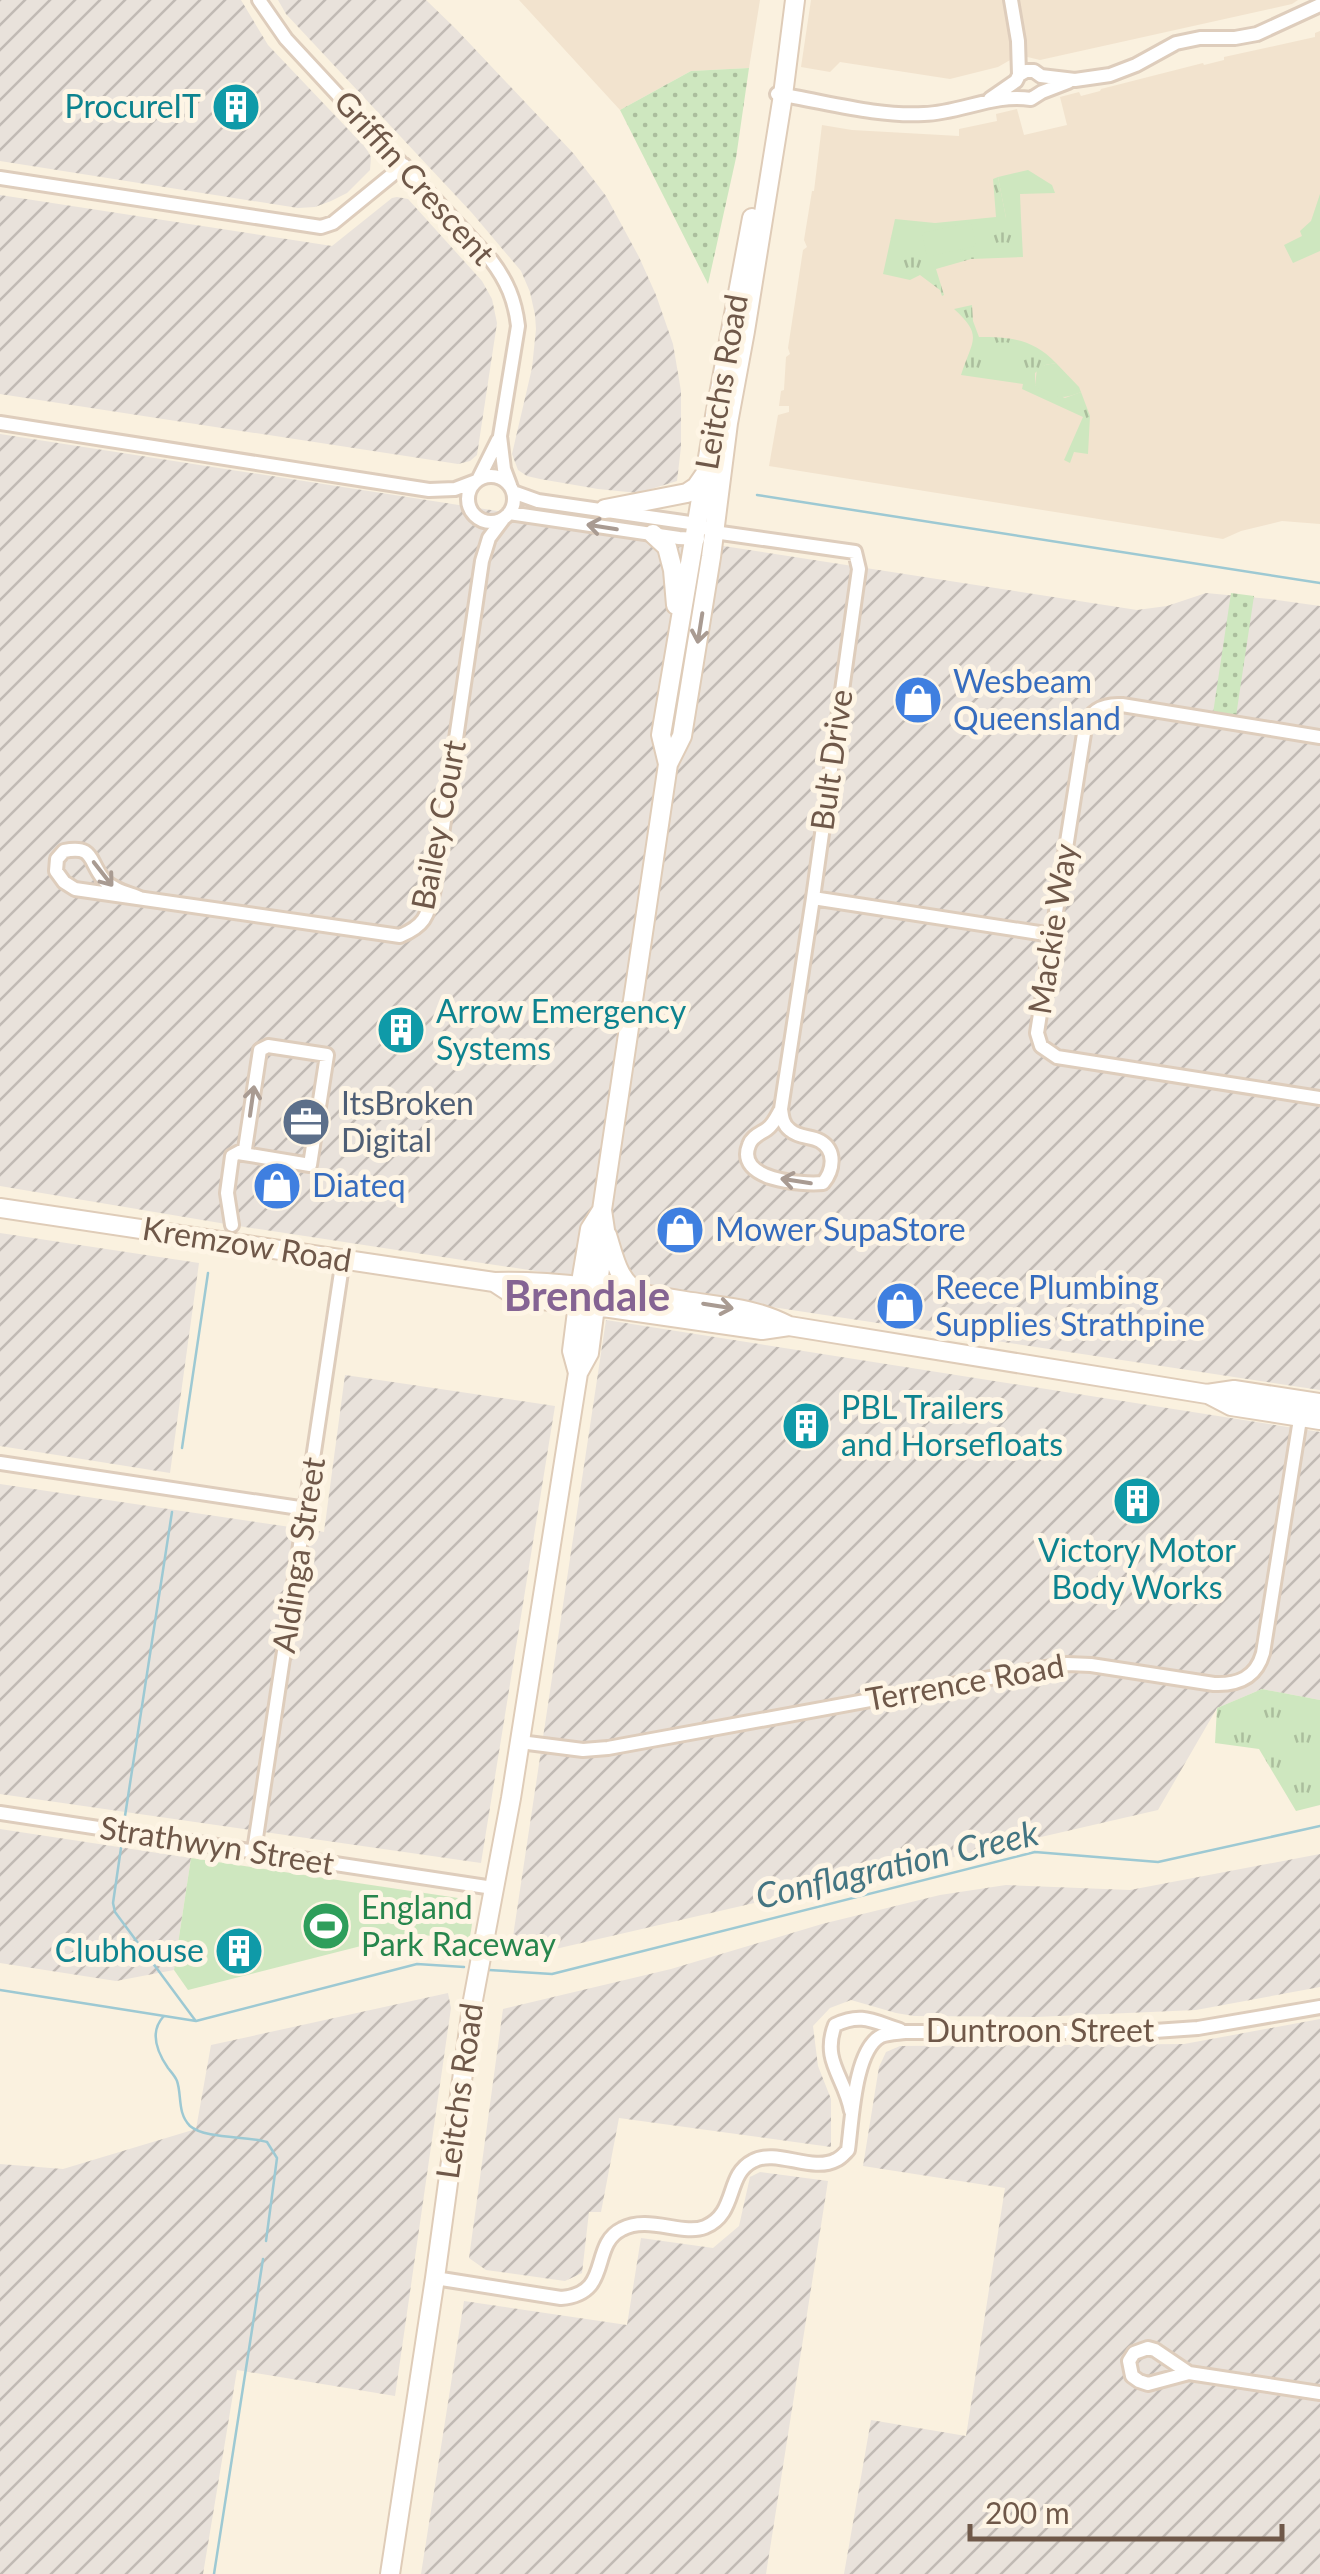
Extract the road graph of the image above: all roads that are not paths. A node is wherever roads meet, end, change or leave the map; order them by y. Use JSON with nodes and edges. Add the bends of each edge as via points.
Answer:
{"nodes":[{"id":1,"x":259,"y":0,"type":"edge"},
{"id":2,"x":794,"y":0,"type":"edge"},
{"id":3,"x":1011,"y":0,"type":"edge"},
{"id":4,"x":1320,"y":5,"type":"edge"},
{"id":5,"x":1320,"y":16,"type":"edge"},
{"id":6,"x":1296,"y":18,"type":"junction"},
{"id":7,"x":1018,"y":41,"type":"junction"},
{"id":8,"x":1037,"y":74,"type":"junction"},
{"id":9,"x":1017,"y":78,"type":"junction"},
{"id":10,"x":1076,"y":80,"type":"junction"},
{"id":11,"x":1042,"y":92,"type":"junction"},
{"id":12,"x":779,"y":94,"type":"junction"},
{"id":13,"x":1022,"y":96,"type":"junction"},
{"id":14,"x":990,"y":99,"type":"junction"},
{"id":15,"x":404,"y":165,"type":"junction"},
{"id":16,"x":0,"y":178,"type":"edge"},
{"id":17,"x":0,"y":423,"type":"edge"},
{"id":18,"x":500,"y":436,"type":"junction"},
{"id":19,"x":705,"y":473,"type":"junction"},
{"id":20,"x":478,"y":479,"type":"junction"},
{"id":21,"x":511,"y":488,"type":"junction"},
{"id":22,"x":428,"y":490,"type":"junction"},
{"id":23,"x":605,"y":509,"type":"junction"},
{"id":24,"x":471,"y":512,"type":"junction"},
{"id":25,"x":507,"y":516,"type":"junction"},
{"id":26,"x":702,"y":532,"type":"junction"},
{"id":27,"x":652,"y":534,"type":"junction"},
{"id":28,"x":482,"y":561,"type":"junction"},
{"id":29,"x":673,"y":670,"type":"junction"},
{"id":30,"x":1320,"y":737,"type":"edge"},
{"id":31,"x":668,"y":764,"type":"junction"},
{"id":32,"x":140,"y":898,"type":"junction"},
{"id":33,"x":813,"y":898,"type":"junction"},
{"id":34,"x":1052,"y":935,"type":"junction"},
{"id":35,"x":1320,"y":1098,"type":"edge"},
{"id":36,"x":781,"y":1109,"type":"junction"},
{"id":37,"x":238,"y":1153,"type":"junction"},
{"id":38,"x":0,"y":1208,"type":"edge"},
{"id":39,"x":602,"y":1210,"type":"junction"},
{"id":40,"x":232,"y":1225,"type":"dead end"},
{"id":41,"x":605,"y":1230,"type":"junction"},
{"id":42,"x":343,"y":1260,"type":"junction"},
{"id":43,"x":644,"y":1294,"type":"junction"},
{"id":44,"x":588,"y":1297,"type":"junction"},
{"id":45,"x":789,"y":1326,"type":"junction"},
{"id":46,"x":1311,"y":1410,"type":"edge"},
{"id":47,"x":0,"y":1463,"type":"edge"},
{"id":48,"x":306,"y":1509,"type":"junction"},
{"id":49,"x":520,"y":1742,"type":"junction"},
{"id":50,"x":0,"y":1814,"type":"edge"},
{"id":51,"x":254,"y":1852,"type":"junction"},
{"id":52,"x":493,"y":1888,"type":"junction"},
{"id":53,"x":1320,"y":2007,"type":"edge"},
{"id":54,"x":905,"y":2032,"type":"junction"},
{"id":55,"x":830,"y":2057,"type":"junction"},
{"id":56,"x":862,"y":2064,"type":"junction"},
{"id":57,"x":852,"y":2119,"type":"junction"},
{"id":58,"x":434,"y":2278,"type":"junction"},
{"id":59,"x":1189,"y":2373,"type":"dead end"},
{"id":60,"x":1320,"y":2393,"type":"edge"},
{"id":61,"x":390,"y":2574,"type":"edge"}],
"edges":[{"from":1,"to":15,"type":"street","name":"Griffin Crescent","via":[[286,39]]},
{"from":2,"to":12,"type":"street","name":"Leitchs Road"},
{"from":3,"to":7,"type":"street"},
{"from":4,"to":6,"type":"street"},
{"from":5,"to":6,"type":"street"},
{"from":6,"to":10,"type":"street","via":[[1244,37],[1188,40],[1122,71]]},
{"from":7,"to":8,"type":"street"},
{"from":7,"to":9,"type":"street"},
{"from":8,"to":9,"type":"street","via":[[1026,71]]},
{"from":8,"to":10,"type":"street"},
{"from":8,"to":11,"type":"street"},
{"from":9,"to":13,"type":"street"},
{"from":9,"to":14,"type":"street"},
{"from":10,"to":11,"type":"street"},
{"from":11,"to":13,"type":"street"},
{"from":12,"to":14,"type":"street","via":[[902,114],[944,112]]},
{"from":12,"to":19,"type":"street","name":"Leitchs Road"},
{"from":12,"to":26,"type":"street","name":"Leitchs Road","via":[[746,331]]},
{"from":13,"to":14,"type":"street"},
{"from":15,"to":16,"type":"street","via":[[321,227]]},
{"from":15,"to":18,"type":"street","name":"Griffin Crescent","via":[[512,294],[518,326]]},
{"from":17,"to":22,"type":"street"},
{"from":18,"to":20,"type":"street","name":"Griffin Crescent"},
{"from":18,"to":21,"type":"street","name":"Griffin Crescent"},
{"from":19,"to":23,"type":"street","via":[[687,492]]},
{"from":19,"to":26,"type":"street","name":"Leitchs Road"},
{"from":20,"to":21,"type":"street","via":[[497,477]]},
{"from":20,"to":22,"type":"street"},
{"from":20,"to":24,"type":"street","via":[[468,494]]},
{"from":21,"to":23,"type":"street","via":[[538,501]]},
{"from":21,"to":25,"type":"street"},
{"from":22,"to":24,"type":"street"},
{"from":23,"to":26,"type":"street"},
{"from":24,"to":25,"type":"street","via":[[491,522]]},
{"from":24,"to":28,"type":"street","name":"Bailey Court"},
{"from":27,"to":25,"type":"street","one_way":true},
{"from":25,"to":28,"type":"street","name":"Bailey Court"},
{"from":26,"to":27,"type":"street"},
{"from":26,"to":29,"type":"street","name":"Leitchs Road"},
{"from":26,"to":31,"type":"street","name":"Leitchs Road","one_way":true,"via":[[682,736]]},
{"from":26,"to":33,"type":"street","name":"Bult Drive","via":[[855,552],[859,569]]},
{"from":27,"to":29,"type":"street","via":[[667,548],[673,570]]},
{"from":28,"to":32,"type":"street","name":"Bailey Court","via":[[434,889],[418,928],[400,936]]},
{"from":29,"to":31,"type":"street","name":"Leitchs Road","via":[[661,735]]},
{"from":30,"to":34,"type":"street","name":"Mackie Way","via":[[1122,705],[1095,710],[1084,727]]},
{"from":31,"to":39,"type":"street","name":"Leitchs Road"},
{"from":32,"to":32,"type":"street","name":"Bailey Court","one_way":true,"via":[[76,889],[56,871],[57,859],[78,848],[104,880]]},
{"from":33,"to":34,"type":"street"},
{"from":33,"to":36,"type":"street","name":"Bult Drive"},
{"from":34,"to":35,"type":"street","name":"Mackie Way","via":[[1037,1032],[1050,1054]]},
{"from":36,"to":36,"type":"street","one_way":true,"via":[[791,1131],[827,1147],[831,1173],[823,1182],[752,1168],[748,1147]]},
{"from":37,"to":37,"type":"street","one_way":true,"via":[[246,1148],[260,1050],[326,1054],[310,1165]]},
{"from":37,"to":40,"type":"street","via":[[227,1193]]},
{"from":38,"to":42,"type":"street","name":"Kremzow Road"},
{"from":39,"to":41,"type":"street","name":"Leitchs Road"},
{"from":39,"to":44,"type":"street","name":"Leitchs Road","via":[[590,1229]]},
{"from":41,"to":43,"type":"street","via":[[619,1272]]},
{"from":41,"to":44,"type":"street","name":"Leitchs Road"},
{"from":42,"to":44,"type":"street","name":"Kremzow Road","via":[[521,1281]]},
{"from":42,"to":48,"type":"street","name":"Aldinga Street"},
{"from":43,"to":44,"type":"street","name":"Kremzow Road"},
{"from":43,"to":45,"type":"street","name":"Kremzow Road","one_way":true,"via":[[764,1313]]},
{"from":44,"to":45,"type":"street","name":"Kremzow Road","via":[[762,1330]]},
{"from":44,"to":49,"type":"street","name":"Leitchs Road","via":[[589,1353],[578,1373]]},
{"from":45,"to":46,"type":"street","name":"Kremzow Road","via":[[1207,1394],[1231,1406]]},
{"from":46,"to":49,"type":"street","name":"Terrence Road","via":[[1264,1653],[1248,1678],[1214,1684],[1067,1664],[596,1750]]},
{"from":47,"to":48,"type":"street"},
{"from":48,"to":51,"type":"street","name":"Aldinga Street"},
{"from":49,"to":52,"type":"street","name":"Leitchs Road"},
{"from":50,"to":51,"type":"street","name":"Strathwyn Street"},
{"from":51,"to":52,"type":"street","name":"Strathwyn Street"},
{"from":52,"to":58,"type":"street","name":"Leitchs Road"},
{"from":53,"to":54,"type":"street","name":"Duntroon Street","via":[[1140,2032]]},
{"from":54,"to":55,"type":"street","via":[[848,2019],[835,2026]]},
{"from":54,"to":56,"type":"street","name":"Duntroon Street","via":[[883,2034],[867,2048]]},
{"from":55,"to":56,"type":"street","via":[[843,2069]]},
{"from":55,"to":57,"type":"street"},
{"from":56,"to":57,"type":"street"},
{"from":57,"to":58,"type":"street","via":[[848,2150],[836,2161],[750,2162],[718,2220],[701,2229],[645,2223],[621,2229],[610,2238],[591,2285],[573,2298]]},
{"from":58,"to":61,"type":"street","name":"Leitchs Road"},
{"from":59,"to":60,"type":"street"}]}
